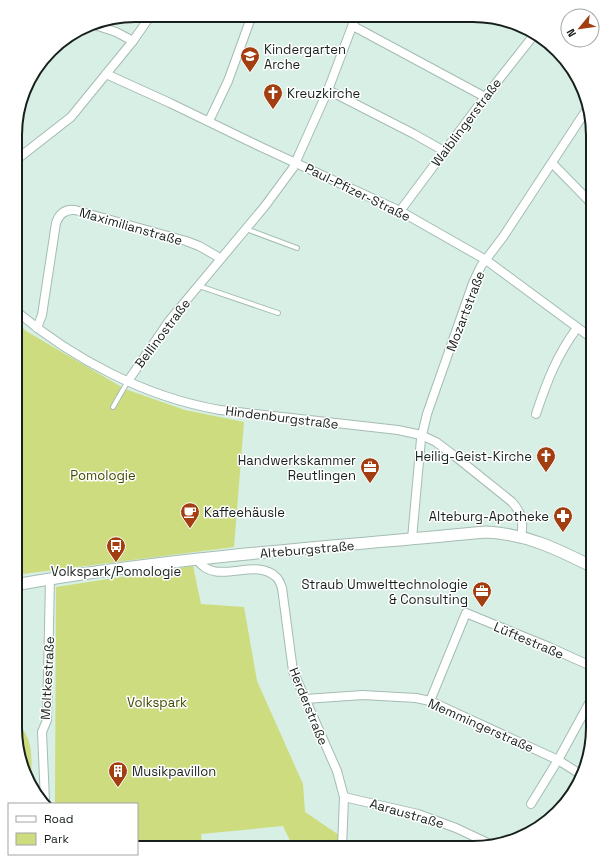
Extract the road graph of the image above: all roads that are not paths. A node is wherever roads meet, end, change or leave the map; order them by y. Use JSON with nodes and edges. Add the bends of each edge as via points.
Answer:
{"nodes":[{"id":1,"x":146,"y":22,"type":"edge"},
{"id":2,"x":249,"y":22,"type":"edge"},
{"id":3,"x":354,"y":22,"type":"edge"},
{"id":4,"x":353,"y":26,"type":"junction"},
{"id":5,"x":102,"y":27,"type":"edge"},
{"id":6,"x":532,"y":38,"type":"edge"},
{"id":7,"x":132,"y":40,"type":"junction"},
{"id":8,"x":106,"y":74,"type":"junction"},
{"id":9,"x":328,"y":90,"type":"junction"},
{"id":10,"x":485,"y":97,"type":"junction"},
{"id":11,"x":584,"y":114,"type":"edge"},
{"id":12,"x":209,"y":121,"type":"junction"},
{"id":13,"x":444,"y":151,"type":"junction"},
{"id":14,"x":22,"y":155,"type":"edge"},
{"id":15,"x":296,"y":163,"type":"junction"},
{"id":16,"x":552,"y":163,"type":"junction"},
{"id":17,"x":586,"y":198,"type":"edge"},
{"id":18,"x":400,"y":211,"type":"junction"},
{"id":19,"x":246,"y":229,"type":"junction"},
{"id":20,"x":297,"y":248,"type":"dead end"},
{"id":21,"x":220,"y":258,"type":"junction"},
{"id":22,"x":486,"y":260,"type":"junction"},
{"id":23,"x":198,"y":286,"type":"junction"},
{"id":24,"x":278,"y":313,"type":"dead end"},
{"id":25,"x":22,"y":316,"type":"edge"},
{"id":26,"x":37,"y":328,"type":"junction"},
{"id":27,"x":577,"y":328,"type":"junction"},
{"id":28,"x":586,"y":334,"type":"edge"},
{"id":29,"x":128,"y":381,"type":"junction"},
{"id":30,"x":113,"y":407,"type":"dead end"},
{"id":31,"x":536,"y":414,"type":"dead end"},
{"id":32,"x":422,"y":435,"type":"junction"},
{"id":33,"x":521,"y":536,"type":"junction"},
{"id":34,"x":412,"y":539,"type":"junction"},
{"id":35,"x":197,"y":559,"type":"junction"},
{"id":36,"x":586,"y":561,"type":"edge"},
{"id":37,"x":50,"y":579,"type":"junction"},
{"id":38,"x":22,"y":584,"type":"edge"},
{"id":39,"x":586,"y":664,"type":"edge"},
{"id":40,"x":305,"y":699,"type":"junction"},
{"id":41,"x":430,"y":700,"type":"junction"},
{"id":42,"x":586,"y":709,"type":"edge"},
{"id":43,"x":558,"y":760,"type":"junction"},
{"id":44,"x":577,"y":772,"type":"edge"},
{"id":45,"x":45,"y":796,"type":"edge"},
{"id":46,"x":344,"y":797,"type":"junction"},
{"id":47,"x":531,"y":804,"type":"dead end"},
{"id":48,"x":482,"y":840,"type":"edge"},
{"id":49,"x":342,"y":841,"type":"edge"}],
"edges":[{"from":1,"to":7,"type":"street"},
{"from":2,"to":12,"type":"street","via":[[228,82]]},
{"from":3,"to":4,"type":"street","name":"Bellinostraße"},
{"from":4,"to":9,"type":"street","name":"Bellinostraße"},
{"from":4,"to":10,"type":"street"},
{"from":5,"to":7,"type":"street"},
{"from":6,"to":10,"type":"street","name":"Waiblingerstraße"},
{"from":7,"to":8,"type":"street"},
{"from":8,"to":12,"type":"street","name":"Paul-Pfizer-Straße"},
{"from":8,"to":14,"type":"street","via":[[71,117]]},
{"from":9,"to":13,"type":"street"},
{"from":9,"to":15,"type":"street","name":"Bellinostraße"},
{"from":10,"to":13,"type":"street","name":"Waiblingerstraße"},
{"from":11,"to":16,"type":"street","name":"Mozartstraße"},
{"from":12,"to":15,"type":"street","name":"Paul-Pfizer-Straße"},
{"from":13,"to":18,"type":"street","name":"Waiblingerstraße"},
{"from":15,"to":18,"type":"street","name":"Paul-Pfizer-Straße"},
{"from":15,"to":19,"type":"street","name":"Bellinostraße"},
{"from":16,"to":17,"type":"street"},
{"from":16,"to":22,"type":"street","name":"Mozartstraße"},
{"from":18,"to":22,"type":"street","name":"Paul-Pfizer-Straße"},
{"from":19,"to":20,"type":"lane"},
{"from":19,"to":21,"type":"street","name":"Bellinostraße"},
{"from":21,"to":23,"type":"street","name":"Bellinostraße"},
{"from":21,"to":26,"type":"street","name":"Maximilianstraße","via":[[192,243],[75,210],[67,210],[60,215],[56,223],[42,315]]},
{"from":22,"to":27,"type":"street","name":"Paul-Pfizer-Straße"},
{"from":22,"to":32,"type":"street","name":"Mozartstraße","via":[[473,283]]},
{"from":23,"to":24,"type":"lane","name":"Bellinostraße"},
{"from":23,"to":29,"type":"street","name":"Bellinostraße","via":[[160,332]]},
{"from":25,"to":26,"type":"street","name":"Hindenburgstraße"},
{"from":26,"to":29,"type":"street","name":"Hindenburgstraße"},
{"from":27,"to":28,"type":"street","name":"Paul-Pfizer-Straße"},
{"from":27,"to":31,"type":"street","via":[[555,362]]},
{"from":29,"to":30,"type":"lane"},
{"from":29,"to":32,"type":"street","name":"Hindenburgstraße","via":[[167,396],[207,407]]},
{"from":32,"to":33,"type":"street","name":"Hindenburgstraße","via":[[444,448],[512,502],[519,510],[522,520]]},
{"from":32,"to":34,"type":"street","name":"Mozartstraße"},
{"from":33,"to":34,"type":"main road","name":"Alteburgstraße","via":[[486,532]]},
{"from":33,"to":36,"type":"main road","name":"Alteburgstraße"},
{"from":34,"to":35,"type":"main road","name":"Alteburgstraße"},
{"from":35,"to":37,"type":"main road","name":"Alteburgstraße"},
{"from":35,"to":40,"type":"street","name":"Herderstraße","via":[[202,567],[214,572],[264,570],[276,577],[282,588],[293,671]]},
{"from":37,"to":38,"type":"main road","name":"Alteburgstraße"},
{"from":37,"to":45,"type":"street","name":"Moltkestraße","via":[[47,720],[42,732]]},
{"from":39,"to":41,"type":"street","name":"Lüftestraße","via":[[466,614]]},
{"from":40,"to":41,"type":"street","name":"Memmingerstraße","via":[[363,695]]},
{"from":40,"to":46,"type":"street","name":"Herderstraße","via":[[337,771]]},
{"from":41,"to":43,"type":"street","name":"Memmingerstraße"},
{"from":42,"to":43,"type":"street"},
{"from":43,"to":44,"type":"street","name":"Memmingerstraße"},
{"from":43,"to":47,"type":"street"},
{"from":46,"to":48,"type":"street","name":"Aaraustraße","via":[[418,814]]},
{"from":46,"to":49,"type":"street","name":"Herderstraße"}]}
